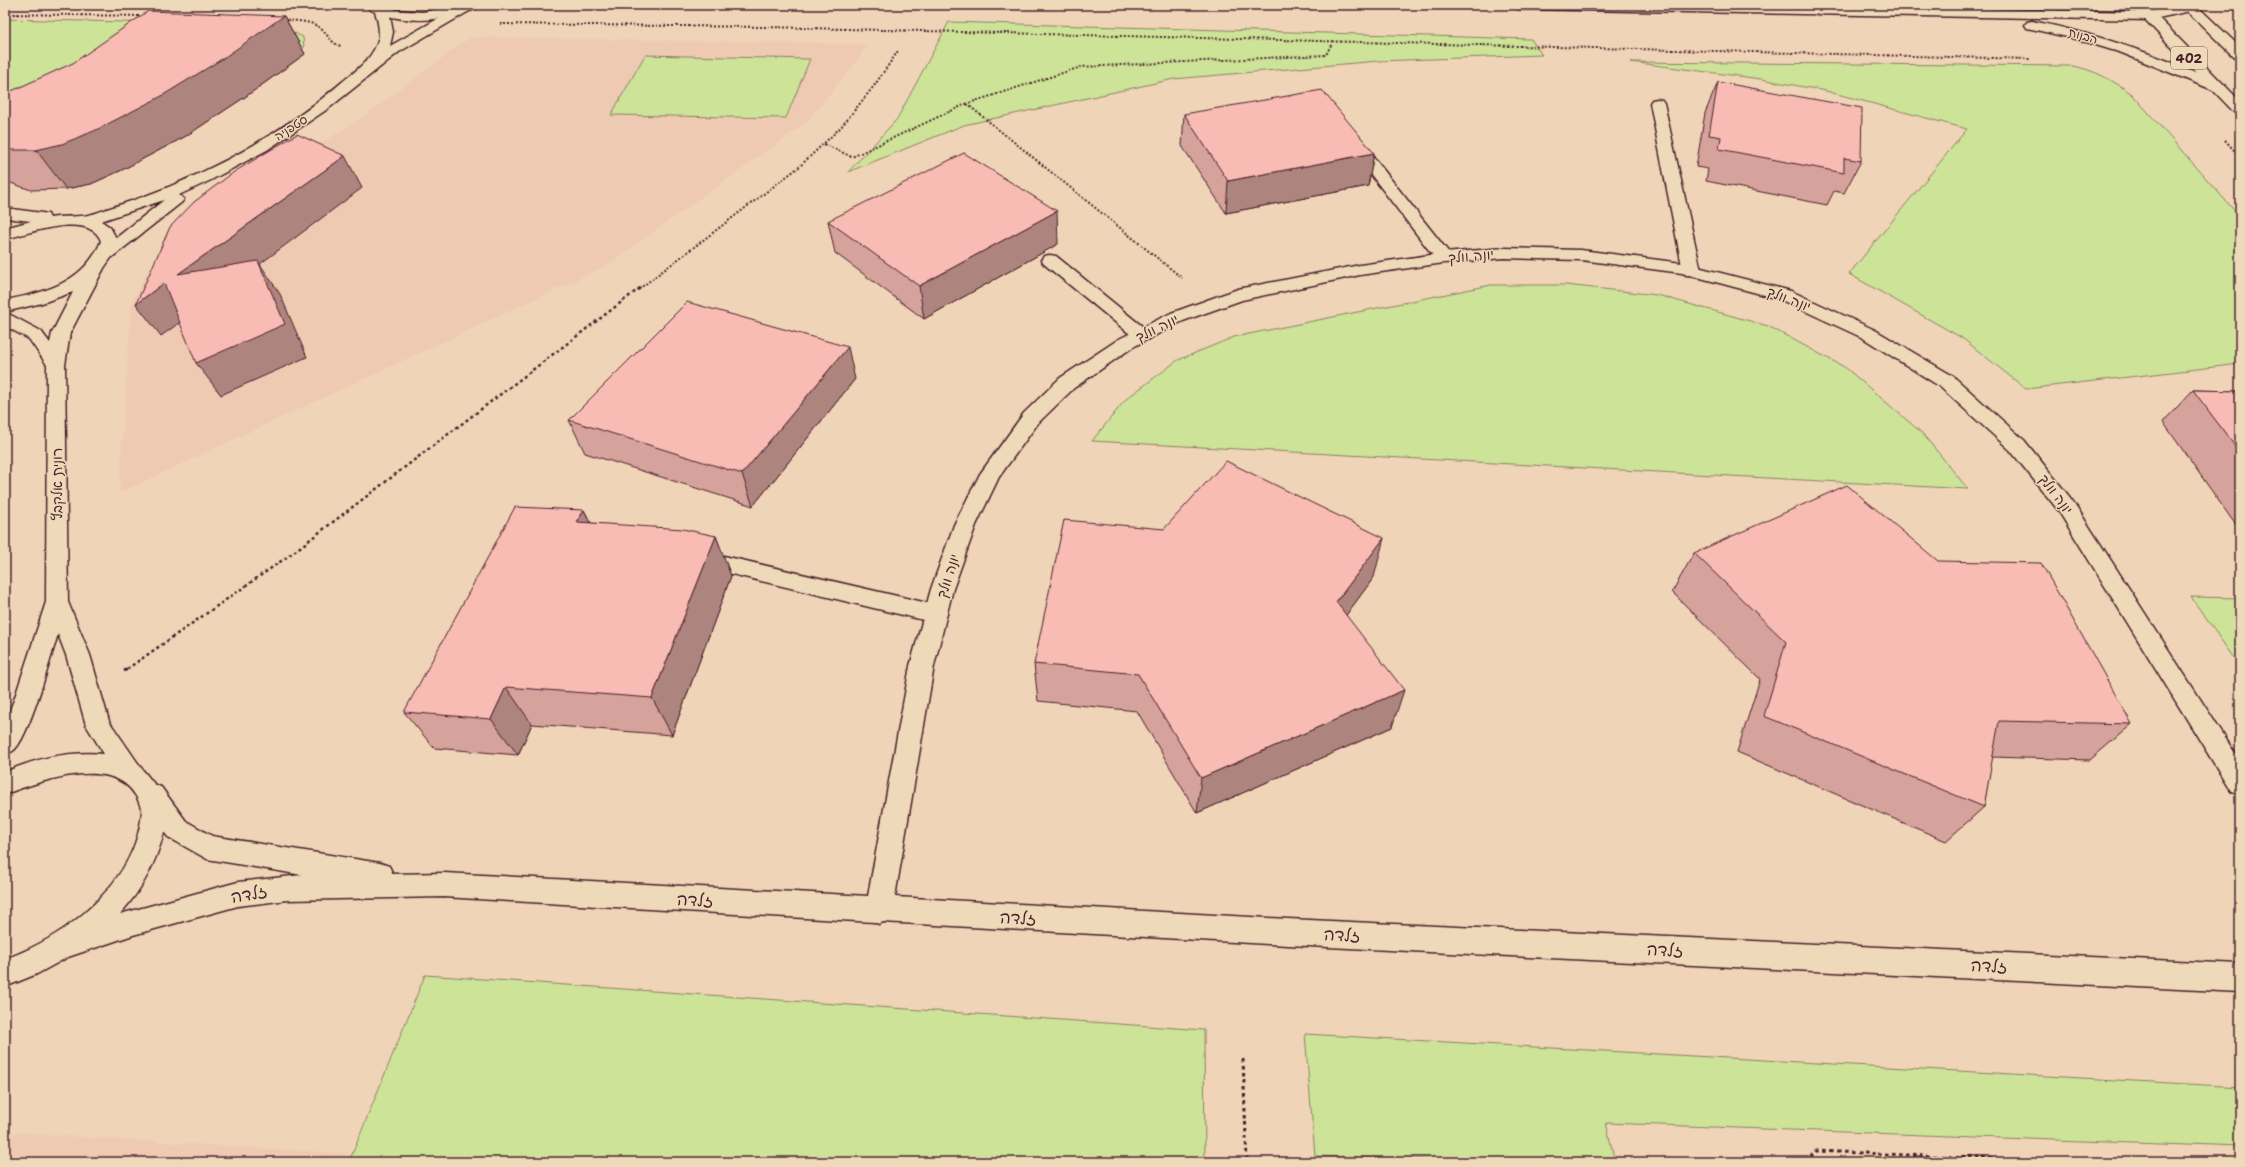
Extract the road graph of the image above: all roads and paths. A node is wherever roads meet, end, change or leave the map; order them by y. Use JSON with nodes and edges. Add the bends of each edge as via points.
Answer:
{"nodes":[{"id":1,"x":1518,"y":5,"type":"edge"},
{"id":2,"x":2138,"y":5,"type":"edge"},
{"id":3,"x":471,"y":6,"type":"edge"},
{"id":4,"x":2186,"y":6,"type":"edge"},
{"id":5,"x":377,"y":8,"type":"edge"},
{"id":6,"x":1941,"y":12,"type":"junction"},
{"id":7,"x":5,"y":14,"type":"edge"},
{"id":8,"x":148,"y":16,"type":"edge"},
{"id":9,"x":2149,"y":16,"type":"junction"},
{"id":10,"x":282,"y":20,"type":"dead end"},
{"id":11,"x":499,"y":24,"type":"dead end"},
{"id":12,"x":386,"y":40,"type":"junction"},
{"id":13,"x":1332,"y":43,"type":"junction"},
{"id":14,"x":898,"y":51,"type":"dead end"},
{"id":15,"x":2240,"y":55,"type":"edge"},
{"id":16,"x":2037,"y":60,"type":"dead end"},
{"id":17,"x":370,"y":66,"type":"junction"},
{"id":18,"x":2218,"y":87,"type":"junction"},
{"id":19,"x":966,"y":104,"type":"junction"},
{"id":20,"x":1657,"y":104,"type":"dead end"},
{"id":21,"x":2240,"y":110,"type":"edge"},
{"id":22,"x":1344,"y":130,"type":"edge"},
{"id":23,"x":2224,"y":140,"type":"dead end"},
{"id":24,"x":824,"y":144,"type":"junction"},
{"id":25,"x":2240,"y":157,"type":"edge"},
{"id":26,"x":204,"y":179,"type":"junction"},
{"id":27,"x":5,"y":213,"type":"edge"},
{"id":28,"x":75,"y":222,"type":"junction"},
{"id":29,"x":5,"y":234,"type":"edge"},
{"id":30,"x":106,"y":254,"type":"junction"},
{"id":31,"x":1444,"y":258,"type":"junction"},
{"id":32,"x":1050,"y":260,"type":"dead end"},
{"id":33,"x":95,"y":268,"type":"junction"},
{"id":34,"x":1692,"y":270,"type":"junction"},
{"id":35,"x":1214,"y":304,"type":"junction"},
{"id":36,"x":5,"y":306,"type":"edge"},
{"id":37,"x":5,"y":318,"type":"edge"},
{"id":38,"x":1142,"y":335,"type":"junction"},
{"id":39,"x":56,"y":365,"type":"junction"},
{"id":40,"x":681,"y":554,"type":"edge"},
{"id":41,"x":58,"y":602,"type":"junction"},
{"id":42,"x":936,"y":614,"type":"junction"},
{"id":43,"x":90,"y":695,"type":"junction"},
{"id":44,"x":5,"y":743,"type":"edge"},
{"id":45,"x":138,"y":780,"type":"junction"},
{"id":46,"x":5,"y":783,"type":"edge"},
{"id":47,"x":2240,"y":783,"type":"edge"},
{"id":48,"x":444,"y":885,"type":"junction"},
{"id":49,"x":879,"y":911,"type":"junction"},
{"id":50,"x":62,"y":946,"type":"junction"},
{"id":51,"x":8,"y":973,"type":"edge"},
{"id":52,"x":2240,"y":978,"type":"edge"},
{"id":53,"x":1243,"y":1059,"type":"dead end"},
{"id":54,"x":1247,"y":1162,"type":"edge"},
{"id":55,"x":1806,"y":1162,"type":"edge"},
{"id":56,"x":2068,"y":1162,"type":"edge"}],
"edges":[{"from":1,"to":6,"type":"street","name":"הבנות"},
{"from":2,"to":9,"type":"street","number":"402"},
{"from":3,"to":5,"type":"street","via":[[422,16],[400,15]]},
{"from":3,"to":17,"type":"street","name":"סטפניה","via":[[410,39]]},
{"from":4,"to":9,"type":"street","name":"הבנות"},
{"from":4,"to":15,"type":"street","number":"402"},
{"from":5,"to":12,"type":"street","via":[[387,27]]},
{"from":6,"to":9,"type":"street","name":"הבנות"},
{"from":6,"to":18,"type":"street","name":"הבנות","via":[[2064,30],[2119,46],[2178,68]]},
{"from":7,"to":8,"type":"path"},
{"from":9,"to":18,"type":"street","number":"402"},
{"from":10,"to":12,"type":"path","via":[[318,26],[337,46],[351,47]]},
{"from":11,"to":13,"type":"path","via":[[766,27]]},
{"from":12,"to":17,"type":"street","name":"סטפניה"},
{"from":13,"to":16,"type":"path"},
{"from":13,"to":19,"type":"path","via":[[1326,55],[1081,67]]},
{"from":14,"to":24,"type":"path","via":[[841,128]]},
{"from":17,"to":26,"type":"street","name":"סטפניה","via":[[352,84],[317,111]]},
{"from":18,"to":21,"type":"street","number":"402"},
{"from":19,"to":24,"type":"path","via":[[852,157]]},
{"from":19,"to":35,"type":"path"},
{"from":20,"to":34,"type":"street"},
{"from":22,"to":31,"type":"street"},
{"from":23,"to":25,"type":"path"},
{"from":24,"to":43,"type":"path","via":[[799,167],[287,557]]},
{"from":26,"to":28,"type":"street","name":"סטפניה","via":[[121,212]]},
{"from":26,"to":30,"type":"street","name":"סטפניה","via":[[164,207]]},
{"from":27,"to":28,"type":"street"},
{"from":28,"to":29,"type":"street","via":[[46,223]]},
{"from":28,"to":30,"type":"street","via":[[90,223],[103,230],[109,241]]},
{"from":30,"to":33,"type":"street","name":"סטפניה"},
{"from":31,"to":34,"type":"street","name":"יונה וולך","via":[[1504,253],[1582,255]]},
{"from":31,"to":35,"type":"street","name":"יונה וולך","via":[[1360,270],[1238,295]]},
{"from":32,"to":38,"type":"street"},
{"from":33,"to":36,"type":"street","via":[[76,282],[51,294]]},
{"from":33,"to":39,"type":"street","name":"רונית אלקבץ","via":[[61,333]]},
{"from":34,"to":47,"type":"street","name":"יונה וולך","via":[[1785,295],[1869,334],[1946,381],[2017,445],[2065,505]]},
{"from":35,"to":38,"type":"street","name":"יונה וולך","via":[[1177,317]]},
{"from":37,"to":39,"type":"street","via":[[35,335]]},
{"from":38,"to":42,"type":"street","name":"יונה וולך","via":[[1067,383],[1026,425],[990,474],[965,525],[942,589]]},
{"from":39,"to":41,"type":"street","name":"רונית אלקבץ"},
{"from":40,"to":42,"type":"street"},
{"from":41,"to":43,"type":"street","name":"רונית אלקבץ"},
{"from":41,"to":44,"type":"street","name":"רונית אלקבץ","via":[[26,700],[12,734]]},
{"from":42,"to":49,"type":"street","name":"יונה וולך","via":[[922,666]]},
{"from":43,"to":45,"type":"street","name":"רונית אלקבץ","via":[[98,725]]},
{"from":45,"to":46,"type":"street","via":[[110,765],[83,763],[53,766]]},
{"from":45,"to":48,"type":"street","name":"זלדה","via":[[177,829],[207,847]]},
{"from":45,"to":50,"type":"street","via":[[155,811],[151,843],[133,879],[102,915]]},
{"from":48,"to":49,"type":"street","name":"זלדה"},
{"from":48,"to":50,"type":"street","name":"זלדה","via":[[288,888],[238,894],[132,922]]},
{"from":49,"to":52,"type":"street","name":"זלדה"},
{"from":50,"to":51,"type":"street"},
{"from":53,"to":54,"type":"path"},
{"from":55,"to":56,"type":"path","via":[[1816,1151]]}]}
